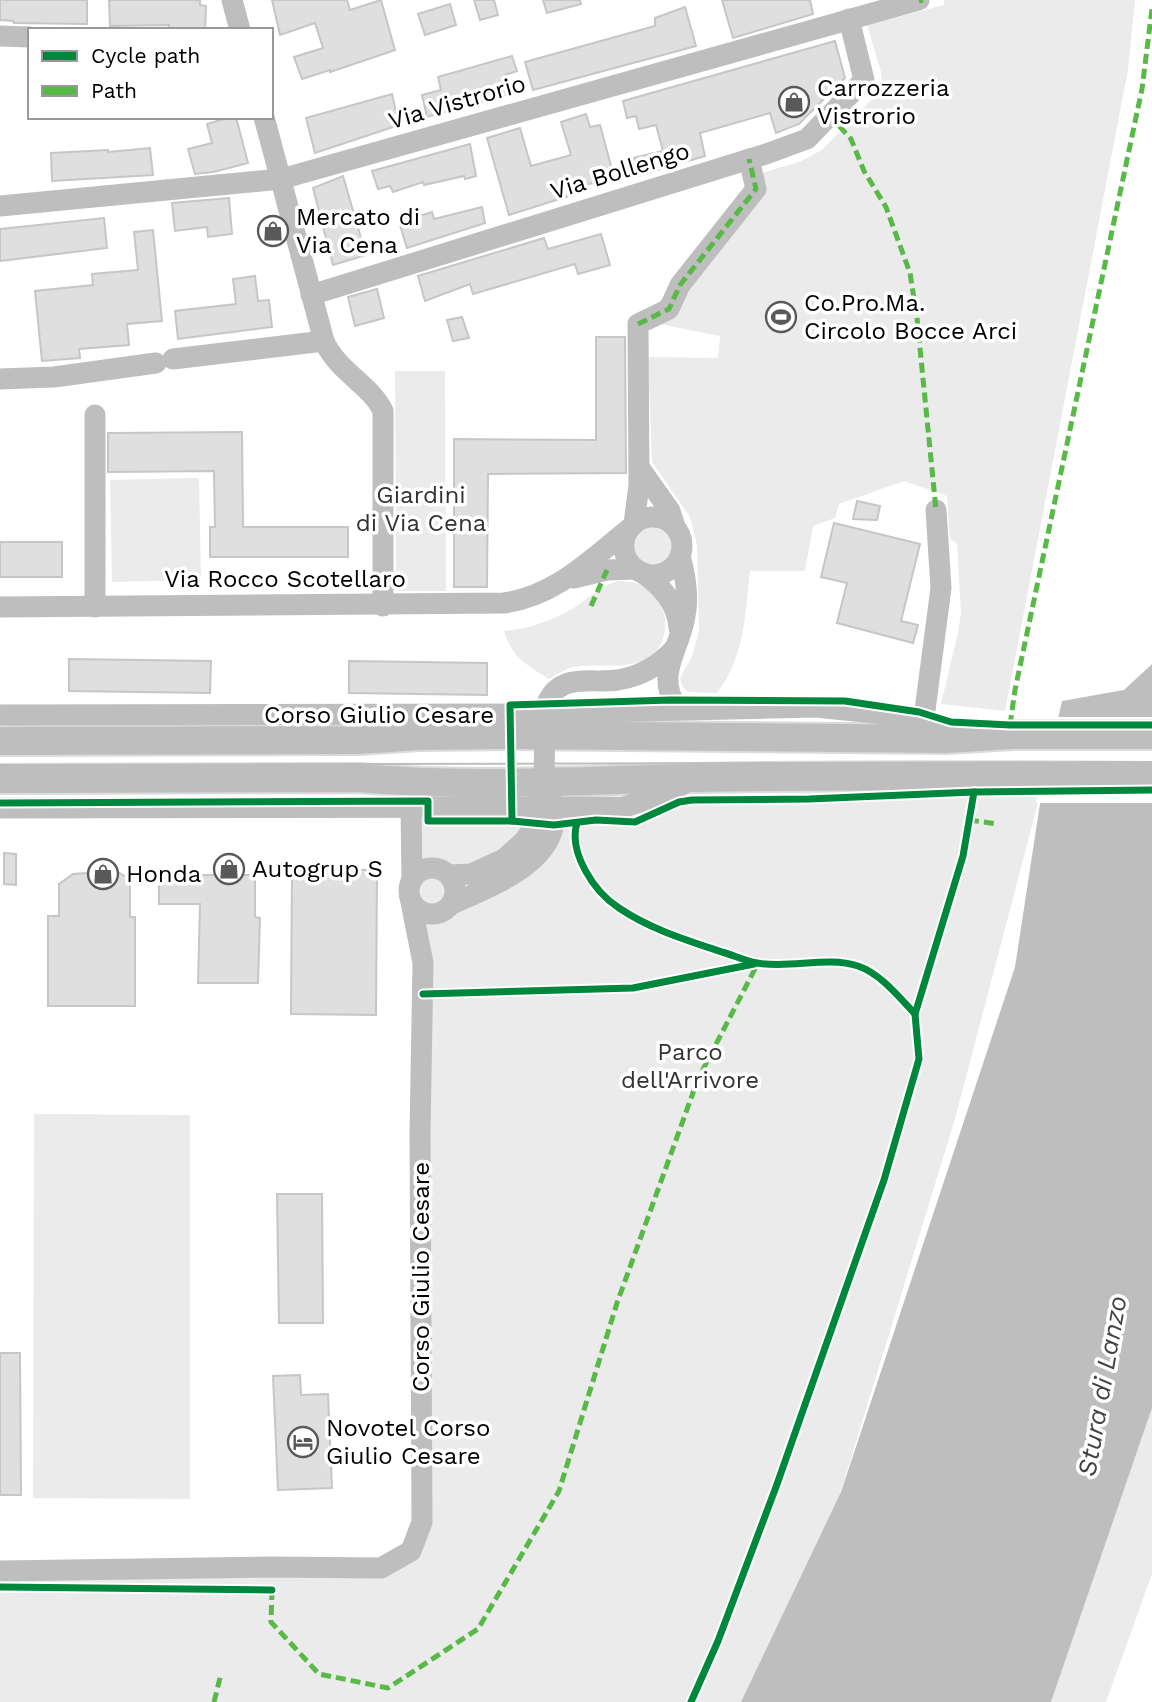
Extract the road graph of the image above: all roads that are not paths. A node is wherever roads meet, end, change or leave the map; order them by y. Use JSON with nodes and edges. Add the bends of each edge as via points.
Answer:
{"nodes":[{"id":1,"x":232,"y":0,"type":"edge"},
{"id":2,"x":919,"y":0,"type":"edge"},
{"id":3,"x":849,"y":19,"type":"junction"},
{"id":4,"x":239,"y":28,"type":"edge"},
{"id":5,"x":0,"y":36,"type":"edge"},
{"id":6,"x":28,"y":37,"type":"edge"},
{"id":7,"x":265,"y":119,"type":"edge"},
{"id":8,"x":749,"y":159,"type":"junction"},
{"id":9,"x":281,"y":179,"type":"junction"},
{"id":10,"x":0,"y":206,"type":"edge"},
{"id":11,"x":312,"y":295,"type":"junction"},
{"id":12,"x":324,"y":341,"type":"junction"},
{"id":13,"x":0,"y":379,"type":"edge"},
{"id":14,"x":95,"y":415,"type":"dead end"},
{"id":15,"x":639,"y":467,"type":"junction"},
{"id":16,"x":936,"y":510,"type":"dead end"},
{"id":17,"x":632,"y":527,"type":"junction"},
{"id":18,"x":675,"y":527,"type":"junction"},
{"id":19,"x":680,"y":556,"type":"junction"},
{"id":20,"x":640,"y":571,"type":"junction"},
{"id":21,"x":565,"y":580,"type":"junction"},
{"id":22,"x":383,"y":606,"type":"junction"},
{"id":23,"x":0,"y":607,"type":"edge"},
{"id":24,"x":95,"y":607,"type":"junction"},
{"id":25,"x":677,"y":641,"type":"junction"},
{"id":26,"x":678,"y":710,"type":"junction"},
{"id":27,"x":0,"y":715,"type":"edge"},
{"id":28,"x":544,"y":725,"type":"junction"},
{"id":29,"x":930,"y":734,"type":"junction"},
{"id":30,"x":1152,"y":735,"type":"edge"},
{"id":31,"x":0,"y":741,"type":"edge"},
{"id":32,"x":1152,"y":777,"type":"edge"},
{"id":33,"x":0,"y":779,"type":"edge"},
{"id":34,"x":545,"y":800,"type":"junction"},
{"id":35,"x":0,"y":808,"type":"edge"},
{"id":36,"x":411,"y":808,"type":"junction"},
{"id":37,"x":449,"y":875,"type":"junction"},
{"id":38,"x":412,"y":879,"type":"junction"},
{"id":39,"x":411,"y":902,"type":"junction"},
{"id":40,"x":444,"y":909,"type":"junction"},
{"id":41,"x":422,"y":964,"type":"junction"},
{"id":42,"x":0,"y":1570,"type":"edge"}],
"edges":[{"from":1,"to":4,"type":"street"},
{"from":2,"to":3,"type":"street","name":"Via Vistrorio"},
{"from":3,"to":8,"type":"street","name":"Via Bollengo","via":[[864,80],[807,139]]},
{"from":3,"to":9,"type":"street","name":"Via Vistrorio"},
{"from":5,"to":6,"type":"street"},
{"from":7,"to":9,"type":"street"},
{"from":8,"to":11,"type":"street","name":"Via Bollengo"},
{"from":8,"to":15,"type":"street","via":[[756,189],[680,285],[669,309],[638,324]]},
{"from":9,"to":10,"type":"street","name":"Via Vistrorio"},
{"from":9,"to":11,"type":"street"},
{"from":11,"to":12,"type":"street"},
{"from":12,"to":13,"type":"street","via":[[54,377]]},
{"from":12,"to":22,"type":"street","via":[[334,359],[383,411]]},
{"from":14,"to":24,"type":"street"},
{"from":15,"to":17,"type":"street","via":[[639,499]]},
{"from":15,"to":18,"type":"street","via":[[670,511]]},
{"from":16,"to":29,"type":"street","via":[[941,562]]},
{"from":17,"to":18,"type":"street","via":[[655,517]]},
{"from":17,"to":20,"type":"street","via":[[625,551]]},
{"from":17,"to":21,"type":"street","name":"Via Rocco Scotellaro"},
{"from":18,"to":19,"type":"street","via":[[681,541]]},
{"from":19,"to":20,"type":"street","via":[[665,572],[650,575]]},
{"from":19,"to":25,"type":"street","via":[[686,588],[685,616]]},
{"from":20,"to":21,"type":"street","name":"Via Rocco Scotellaro","via":[[600,571]]},
{"from":20,"to":25,"type":"street","via":[[669,597],[676,612]]},
{"from":21,"to":22,"type":"street","name":"Via Rocco Scotellaro","via":[[538,595],[504,603]]},
{"from":22,"to":24,"type":"street","name":"Via Rocco Scotellaro"},
{"from":23,"to":24,"type":"street","name":"Via Rocco Scotellaro"},
{"from":25,"to":26,"type":"street","via":[[667,684]]},
{"from":25,"to":28,"type":"street","via":[[663,662],[636,675],[559,687],[548,700]]},
{"from":26,"to":28,"type":"street","name":"Corso Giulio Cesare"},
{"from":26,"to":29,"type":"street","name":"Corso Giulio Cesare","via":[[825,707],[913,717]]},
{"from":27,"to":28,"type":"street","name":"Corso Giulio Cesare"},
{"from":28,"to":29,"type":"main road","name":"Corso Giulio Cesare"},
{"from":28,"to":31,"type":"main road","name":"Corso Giulio Cesare","via":[[359,740]]},
{"from":28,"to":34,"type":"street"},
{"from":29,"to":30,"type":"main road","name":"Corso Giulio Cesare"},
{"from":32,"to":34,"type":"main road","via":[[694,778]]},
{"from":33,"to":34,"type":"main road","via":[[360,778]]},
{"from":34,"to":36,"type":"street"},
{"from":34,"to":37,"type":"street","via":[[515,851],[471,874]]},
{"from":34,"to":40,"type":"street","via":[[555,817],[540,852],[528,865]]},
{"from":35,"to":36,"type":"street"},
{"from":36,"to":38,"type":"street"},
{"from":37,"to":38,"type":"street","via":[[426,868]]},
{"from":37,"to":40,"type":"street","via":[[454,886]]},
{"from":38,"to":39,"type":"street","via":[[408,890]]},
{"from":39,"to":40,"type":"street","via":[[425,914]]},
{"from":39,"to":41,"type":"street","name":"Corso Giulio Cesare"},
{"from":40,"to":41,"type":"street","name":"Corso Giulio Cesare"},
{"from":41,"to":42,"type":"street","name":"Corso Giulio Cesare","via":[[422,1522],[411,1551],[381,1568]]}]}
